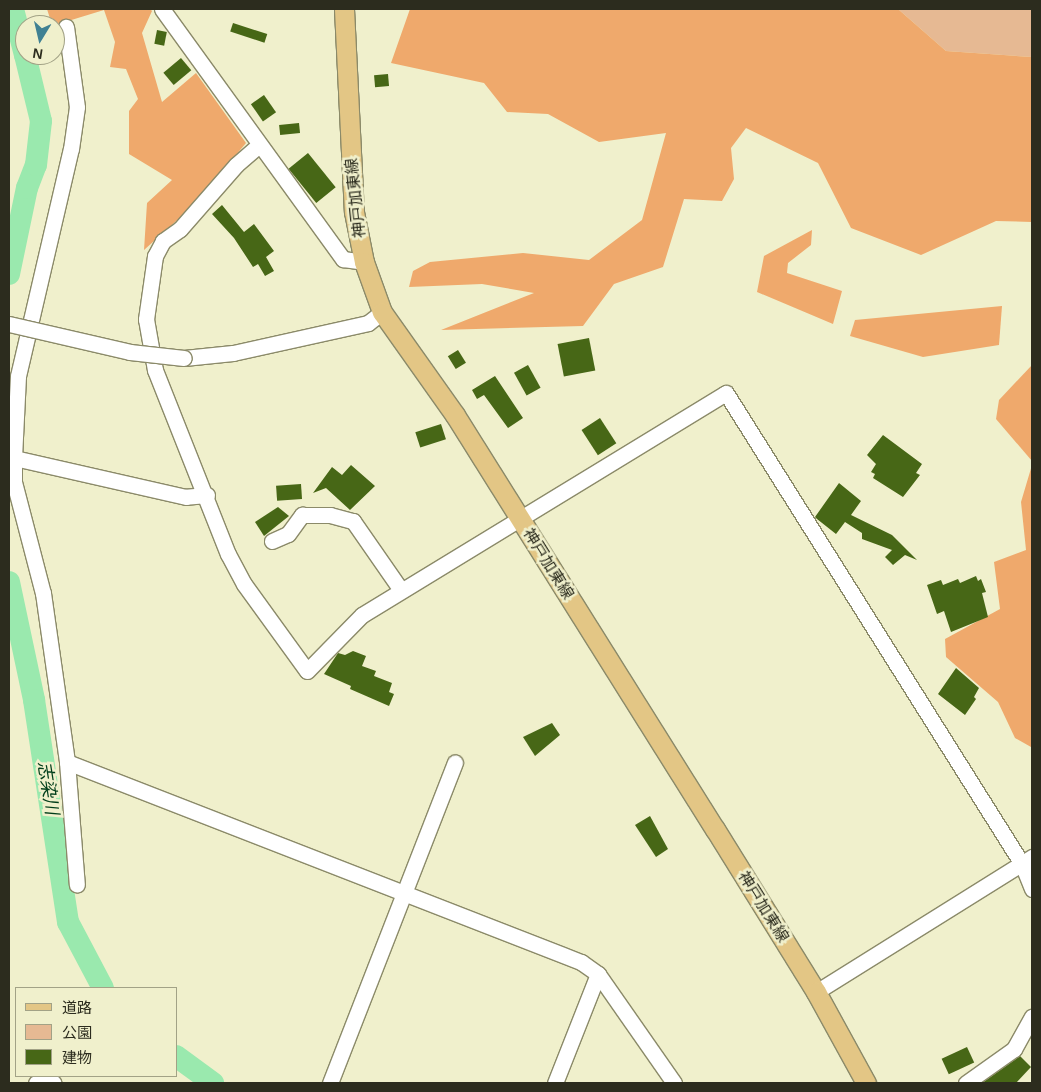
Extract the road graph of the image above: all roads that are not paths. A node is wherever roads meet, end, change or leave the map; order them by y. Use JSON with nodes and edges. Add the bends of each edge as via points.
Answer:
{"nodes":[{"id":1,"x":162,"y":9,"type":"edge"},
{"id":2,"x":344,"y":9,"type":"edge"},
{"id":3,"x":66,"y":27,"type":"dead end"},
{"id":4,"x":259,"y":145,"type":"junction"},
{"id":5,"x":364,"y":262,"type":"junction"},
{"id":6,"x":382,"y":312,"type":"junction"},
{"id":7,"x":9,"y":324,"type":"edge"},
{"id":8,"x":14,"y":458,"type":"junction"},
{"id":9,"x":207,"y":495,"type":"junction"},
{"id":10,"x":520,"y":519,"type":"junction"},
{"id":11,"x":272,"y":541,"type":"dead end"},
{"id":12,"x":401,"y":590,"type":"junction"},
{"id":13,"x":67,"y":762,"type":"junction"},
{"id":14,"x":455,"y":763,"type":"dead end"},
{"id":15,"x":1027,"y":860,"type":"edge"},
{"id":16,"x":77,"y":885,"type":"dead end"},
{"id":17,"x":1032,"y":889,"type":"edge"},
{"id":18,"x":403,"y":893,"type":"junction"},
{"id":19,"x":598,"y":974,"type":"junction"},
{"id":20,"x":816,"y":992,"type":"junction"},
{"id":21,"x":1032,"y":1017,"type":"edge"},
{"id":22,"x":36,"y":1083,"type":"edge"},
{"id":23,"x":54,"y":1083,"type":"edge"},
{"id":24,"x":330,"y":1083,"type":"edge"},
{"id":25,"x":555,"y":1083,"type":"edge"},
{"id":26,"x":674,"y":1083,"type":"edge"},
{"id":27,"x":866,"y":1083,"type":"edge"},
{"id":28,"x":966,"y":1083,"type":"edge"}],
"edges":[{"from":1,"to":4,"type":"street"},
{"from":2,"to":5,"type":"main road","name":"神戸加東線","via":[[354,212]]},
{"from":3,"to":8,"type":"street","via":[[77,107],[71,149],[18,376]]},
{"from":4,"to":5,"type":"street","via":[[343,259]]},
{"from":4,"to":9,"type":"street","via":[[236,164],[180,230],[163,241],[155,256],[146,319],[155,370]]},
{"from":5,"to":6,"type":"main road","name":"神戸加東線"},
{"from":6,"to":7,"type":"street","bridge":true,"via":[[368,323],[233,353],[184,358],[130,352]]},
{"from":6,"to":10,"type":"main road","name":"神戸加東線","via":[[455,415]]},
{"from":8,"to":9,"type":"street","via":[[186,497]]},
{"from":8,"to":13,"type":"street","via":[[14,482],[43,593]]},
{"from":9,"to":12,"type":"street","via":[[228,554],[244,584],[307,671],[341,633]]},
{"from":10,"to":12,"type":"street"},
{"from":10,"to":15,"type":"street","via":[[726,393]]},
{"from":10,"to":20,"type":"main road","name":"神戸加東線"},
{"from":11,"to":12,"type":"street","via":[[288,534],[302,515],[330,515],[353,520]]},
{"from":13,"to":16,"type":"street"},
{"from":13,"to":18,"type":"street"},
{"from":14,"to":18,"type":"street"},
{"from":15,"to":17,"type":"street"},
{"from":15,"to":20,"type":"street"},
{"from":18,"to":19,"type":"street","via":[[561,952]]},
{"from":18,"to":24,"type":"street"},
{"from":19,"to":25,"type":"street"},
{"from":19,"to":26,"type":"street"},
{"from":20,"to":27,"type":"main road","name":"神戸加東線"},
{"from":21,"to":28,"type":"street","via":[[1014,1049]]},
{"from":22,"to":23,"type":"street","via":[[44,1080]]}]}
